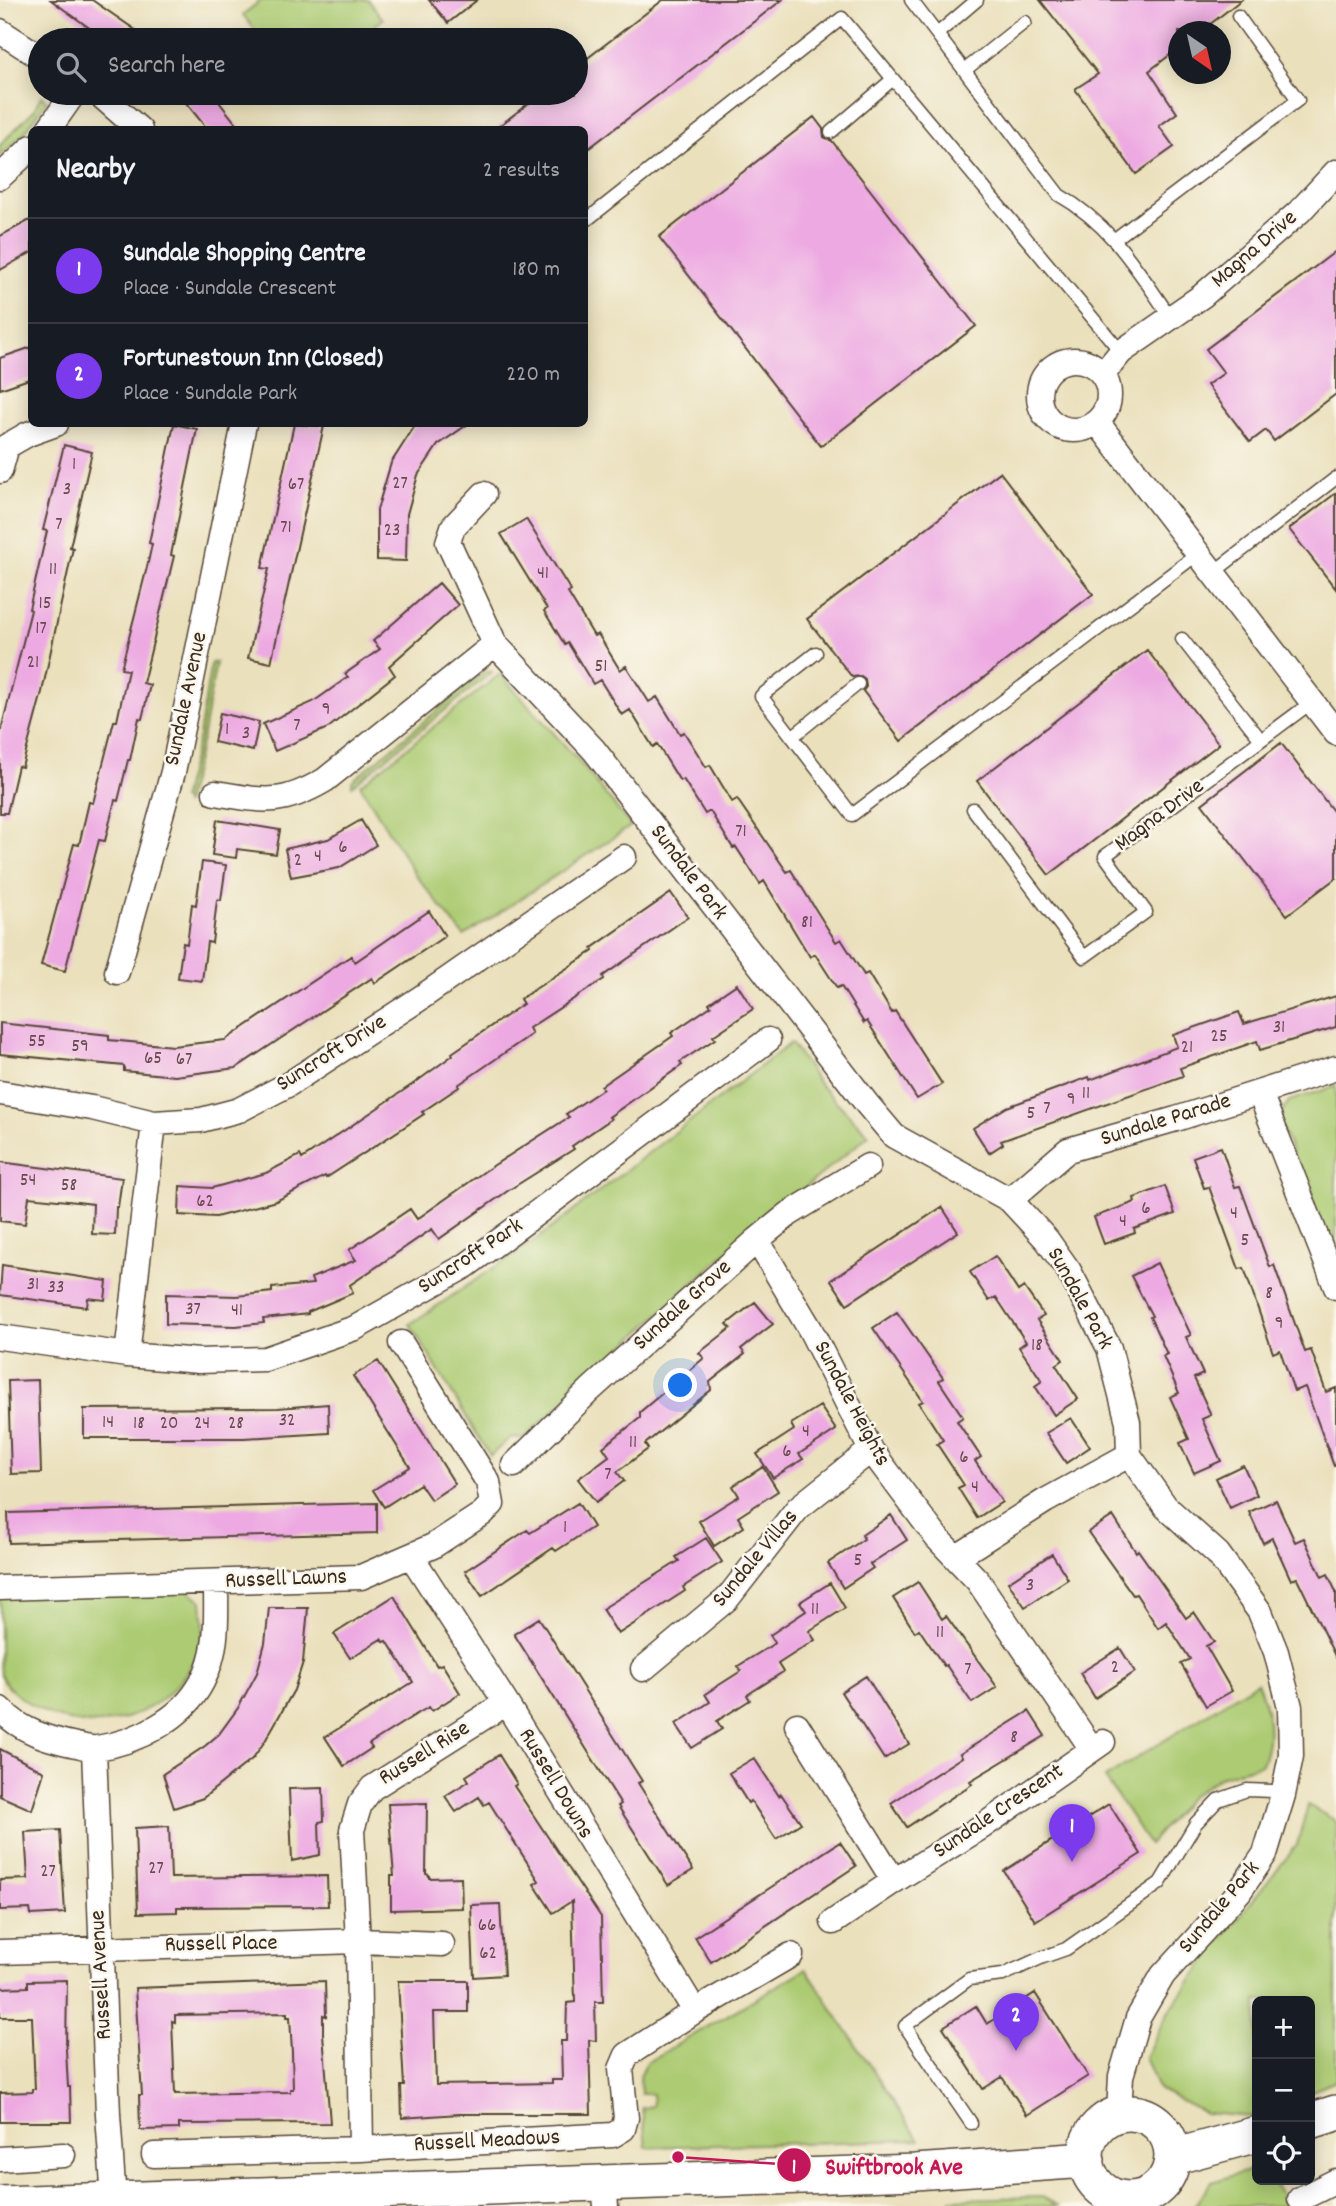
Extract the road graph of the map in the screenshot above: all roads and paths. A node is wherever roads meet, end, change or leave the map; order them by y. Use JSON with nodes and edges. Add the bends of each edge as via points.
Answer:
{"nodes":[{"id":1,"x":911,"y":0,"type":"edge"},
{"id":2,"x":977,"y":0,"type":"edge"},
{"id":3,"x":1238,"y":16,"type":"dead end"},
{"id":4,"x":1025,"y":22,"type":"dead end"},
{"id":5,"x":0,"y":32,"type":"edge"},
{"id":6,"x":937,"y":34,"type":"junction"},
{"id":7,"x":28,"y":50,"type":"edge"},
{"id":8,"x":965,"y":70,"type":"junction"},
{"id":9,"x":893,"y":79,"type":"junction"},
{"id":10,"x":66,"y":105,"type":"edge"},
{"id":11,"x":112,"y":105,"type":"edge"},
{"id":12,"x":51,"y":126,"type":"edge"},
{"id":13,"x":135,"y":126,"type":"edge"},
{"id":14,"x":831,"y":132,"type":"dead end"},
{"id":15,"x":28,"y":151,"type":"edge"},
{"id":16,"x":1336,"y":172,"type":"edge"},
{"id":17,"x":0,"y":177,"type":"edge"},
{"id":18,"x":588,"y":219,"type":"edge"},
{"id":19,"x":1115,"y":239,"type":"junction"},
{"id":20,"x":1171,"y":318,"type":"junction"},
{"id":21,"x":1121,"y":352,"type":"junction"},
{"id":22,"x":1102,"y":374,"type":"junction"},
{"id":23,"x":1097,"y":422,"type":"junction"},
{"id":24,"x":48,"y":427,"type":"edge"},
{"id":25,"x":243,"y":427,"type":"edge"},
{"id":26,"x":0,"y":471,"type":"edge"},
{"id":27,"x":1336,"y":478,"type":"edge"},
{"id":28,"x":484,"y":494,"type":"dead end"},
{"id":29,"x":1206,"y":562,"type":"junction"},
{"id":30,"x":1182,"y":639,"type":"dead end"},
{"id":31,"x":495,"y":644,"type":"junction"},
{"id":32,"x":816,"y":653,"type":"dead end"},
{"id":33,"x":858,"y":684,"type":"dead end"},
{"id":34,"x":1311,"y":702,"type":"junction"},
{"id":35,"x":1336,"y":733,"type":"edge"},
{"id":36,"x":792,"y":737,"type":"junction"},
{"id":37,"x":1261,"y":740,"type":"junction"},
{"id":38,"x":215,"y":793,"type":"dead end"},
{"id":39,"x":973,"y":809,"type":"dead end"},
{"id":40,"x":624,"y":857,"type":"dead end"},
{"id":41,"x":117,"y":971,"type":"dead end"},
{"id":42,"x":768,"y":1040,"type":"dead end"},
{"id":43,"x":1336,"y":1068,"type":"edge"},
{"id":44,"x":0,"y":1093,"type":"edge"},
{"id":45,"x":1260,"y":1093,"type":"junction"},
{"id":46,"x":154,"y":1123,"type":"junction"},
{"id":47,"x":868,"y":1166,"type":"dead end"},
{"id":48,"x":1010,"y":1200,"type":"junction"},
{"id":49,"x":757,"y":1240,"type":"junction"},
{"id":50,"x":1336,"y":1286,"type":"edge"},
{"id":51,"x":0,"y":1337,"type":"edge"},
{"id":52,"x":401,"y":1343,"type":"dead end"},
{"id":53,"x":127,"y":1355,"type":"junction"},
{"id":54,"x":870,"y":1450,"type":"junction"},
{"id":55,"x":1129,"y":1455,"type":"junction"},
{"id":56,"x":514,"y":1465,"type":"dead end"},
{"id":57,"x":412,"y":1557,"type":"junction"},
{"id":58,"x":957,"y":1557,"type":"junction"},
{"id":59,"x":216,"y":1583,"type":"junction"},
{"id":60,"x":0,"y":1588,"type":"edge"},
{"id":61,"x":643,"y":1669,"type":"dead end"},
{"id":62,"x":506,"y":1703,"type":"junction"},
{"id":63,"x":0,"y":1709,"type":"edge"},
{"id":64,"x":797,"y":1725,"type":"dead end"},
{"id":65,"x":1098,"y":1745,"type":"joint"},
{"id":66,"x":94,"y":1749,"type":"junction"},
{"id":67,"x":1283,"y":1795,"type":"junction"},
{"id":68,"x":894,"y":1881,"type":"junction"},
{"id":69,"x":833,"y":1922,"type":"dead end"},
{"id":70,"x":358,"y":1941,"type":"junction"},
{"id":71,"x":442,"y":1944,"type":"dead end"},
{"id":72,"x":102,"y":1948,"type":"junction"},
{"id":73,"x":0,"y":1952,"type":"edge"},
{"id":74,"x":791,"y":1955,"type":"dead end"},
{"id":75,"x":695,"y":2011,"type":"junction"},
{"id":76,"x":1119,"y":2114,"type":"junction"},
{"id":77,"x":971,"y":2123,"type":"dead end"},
{"id":78,"x":1252,"y":2135,"type":"edge"},
{"id":79,"x":361,"y":2149,"type":"junction"},
{"id":80,"x":63,"y":2155,"type":"dead end"},
{"id":81,"x":154,"y":2155,"type":"dead end"},
{"id":82,"x":1173,"y":2157,"type":"junction"},
{"id":83,"x":0,"y":2160,"type":"edge"},
{"id":84,"x":1087,"y":2161,"type":"junction"},
{"id":85,"x":1336,"y":2180,"type":"edge"},
{"id":86,"x":605,"y":2195,"type":"edge"},
{"id":87,"x":1300,"y":2199,"type":"dead end"},
{"id":88,"x":114,"y":2200,"type":"junction"},
{"id":89,"x":1134,"y":2202,"type":"edge"},
{"id":90,"x":0,"y":2204,"type":"edge"}],
"edges":[{"from":1,"to":6,"type":"lane"},
{"from":2,"to":6,"type":"lane"},
{"from":3,"to":19,"type":"lane","via":[[1298,100]]},
{"from":4,"to":8,"type":"lane"},
{"from":5,"to":7,"type":"street"},
{"from":6,"to":8,"type":"lane"},
{"from":8,"to":19,"type":"lane","via":[[1059,195]]},
{"from":9,"to":14,"type":"lane"},
{"from":9,"to":18,"type":"lane","via":[[842,18]]},
{"from":9,"to":21,"type":"lane"},
{"from":10,"to":12,"type":"street"},
{"from":11,"to":13,"type":"street"},
{"from":15,"to":17,"type":"street"},
{"from":16,"to":20,"type":"street","name":"Magna Drive","via":[[1299,212]]},
{"from":19,"to":20,"type":"lane"},
{"from":20,"to":21,"type":"street","name":"Magna Drive"},
{"from":21,"to":22,"type":"street","name":"Magna Drive"},
{"from":22,"to":23,"type":"street","via":[[1108,404]]},
{"from":22,"to":23,"type":"street","via":[[1083,360],[1070,360],[1049,370],[1038,391],[1039,404],[1052,424],[1075,431]]},
{"from":23,"to":29,"type":"street"},
{"from":24,"to":26,"type":"street","via":[[7,446]]},
{"from":25,"to":41,"type":"street","name":"Sundale Avenue","via":[[172,775]]},
{"from":27,"to":29,"type":"lane"},
{"from":28,"to":31,"type":"street","name":"Sundale Park","via":[[453,527],[448,541]]},
{"from":29,"to":34,"type":"street"},
{"from":29,"to":36,"type":"lane","via":[[852,815]]},
{"from":30,"to":37,"type":"lane"},
{"from":31,"to":38,"type":"street","via":[[307,790],[265,802]]},
{"from":31,"to":48,"type":"street","name":"Sundale Park","via":[[594,750],[793,1012],[894,1136]]},
{"from":32,"to":36,"type":"lane","via":[[761,696]]},
{"from":33,"to":36,"type":"lane"},
{"from":34,"to":35,"type":"street"},
{"from":34,"to":37,"type":"lane","name":"Magna Drive"},
{"from":37,"to":39,"type":"lane","name":"Magna Drive","via":[[1105,856],[1146,912],[1084,957]]},
{"from":40,"to":46,"type":"street","name":"Suncroft Drive","via":[[289,1084],[239,1110],[201,1120]]},
{"from":42,"to":53,"type":"street","name":"Suncroft Park","via":[[467,1265],[355,1328],[265,1359],[199,1361]]},
{"from":43,"to":45,"type":"street","name":"Sundale Parade"},
{"from":44,"to":46,"type":"street","name":"Suncroft Drive"},
{"from":45,"to":48,"type":"street","name":"Sundale Parade","via":[[1068,1150]]},
{"from":45,"to":50,"type":"street"},
{"from":46,"to":53,"type":"street"},
{"from":47,"to":49,"type":"street","name":"Sundale Grove","via":[[789,1214]]},
{"from":48,"to":55,"type":"street","name":"Sundale Park","via":[[1069,1271],[1109,1348],[1128,1422]]},
{"from":49,"to":54,"type":"street","name":"Sundale Heights","via":[[810,1329]]},
{"from":49,"to":56,"type":"street","name":"Sundale Grove"},
{"from":51,"to":53,"type":"street","name":"Suncroft Park"},
{"from":52,"to":57,"type":"street","name":"Russell Lawns","via":[[488,1482],[492,1504]]},
{"from":54,"to":58,"type":"street","name":"Sundale Heights","via":[[937,1538]]},
{"from":54,"to":61,"type":"street","name":"Sundale Villas","via":[[798,1508],[727,1599]]},
{"from":55,"to":58,"type":"street"},
{"from":55,"to":67,"type":"street","name":"Sundale Park","via":[[1166,1507],[1217,1554],[1260,1612],[1290,1707],[1291,1756]]},
{"from":57,"to":59,"type":"street","name":"Russell Lawns","via":[[361,1577]]},
{"from":57,"to":62,"type":"street","name":"Russell Downs"},
{"from":58,"to":65,"type":"street","name":"Sundale Heights"},
{"from":59,"to":60,"type":"street","name":"Russell Lawns"},
{"from":59,"to":66,"type":"street","via":[[216,1642],[202,1683],[175,1716],[140,1736]]},
{"from":62,"to":70,"type":"street","name":"Russell Rise","via":[[372,1788],[360,1804],[352,1830]]},
{"from":62,"to":75,"type":"street","name":"Russell Downs"},
{"from":63,"to":66,"type":"street","via":[[46,1739]]},
{"from":64,"to":68,"type":"street"},
{"from":65,"to":68,"type":"street","name":"Sundale Crescent","via":[[983,1826]]},
{"from":66,"to":72,"type":"street","name":"Russell Avenue"},
{"from":67,"to":76,"type":"street","name":"Sundale Park","via":[[1265,1854],[1239,1892],[1163,1975],[1138,2018],[1121,2076]]},
{"from":67,"to":77,"type":"lane","via":[[1247,1790],[1218,1800],[1196,1823],[1160,1883],[1066,1949],[1003,1975],[969,1979],[905,2026]]},
{"from":68,"to":69,"type":"street","name":"Sundale Crescent"},
{"from":70,"to":71,"type":"street","name":"Russell Place"},
{"from":70,"to":72,"type":"street","name":"Russell Place"},
{"from":70,"to":79,"type":"street"},
{"from":72,"to":73,"type":"street","name":"Russell Place"},
{"from":72,"to":88,"type":"street","name":"Russell Avenue"},
{"from":74,"to":75,"type":"street"},
{"from":75,"to":79,"type":"street","name":"Russell Meadows","via":[[627,2054],[621,2069],[626,2118],[623,2129],[613,2135]]},
{"from":76,"to":82,"type":"street","via":[[1132,2113],[1157,2122],[1166,2132]]},
{"from":76,"to":84,"type":"street","via":[[1098,2126],[1091,2136]]},
{"from":78,"to":82,"type":"street"},
{"from":79,"to":81,"type":"street","name":"Russell Meadows"},
{"from":80,"to":83,"type":"street"},
{"from":82,"to":89,"type":"street","via":[[1161,2185]]},
{"from":84,"to":86,"type":"street"},
{"from":84,"to":89,"type":"street","via":[[1098,2185]]},
{"from":85,"to":87,"type":"street"},
{"from":86,"to":88,"type":"street"},
{"from":88,"to":90,"type":"street"}]}
